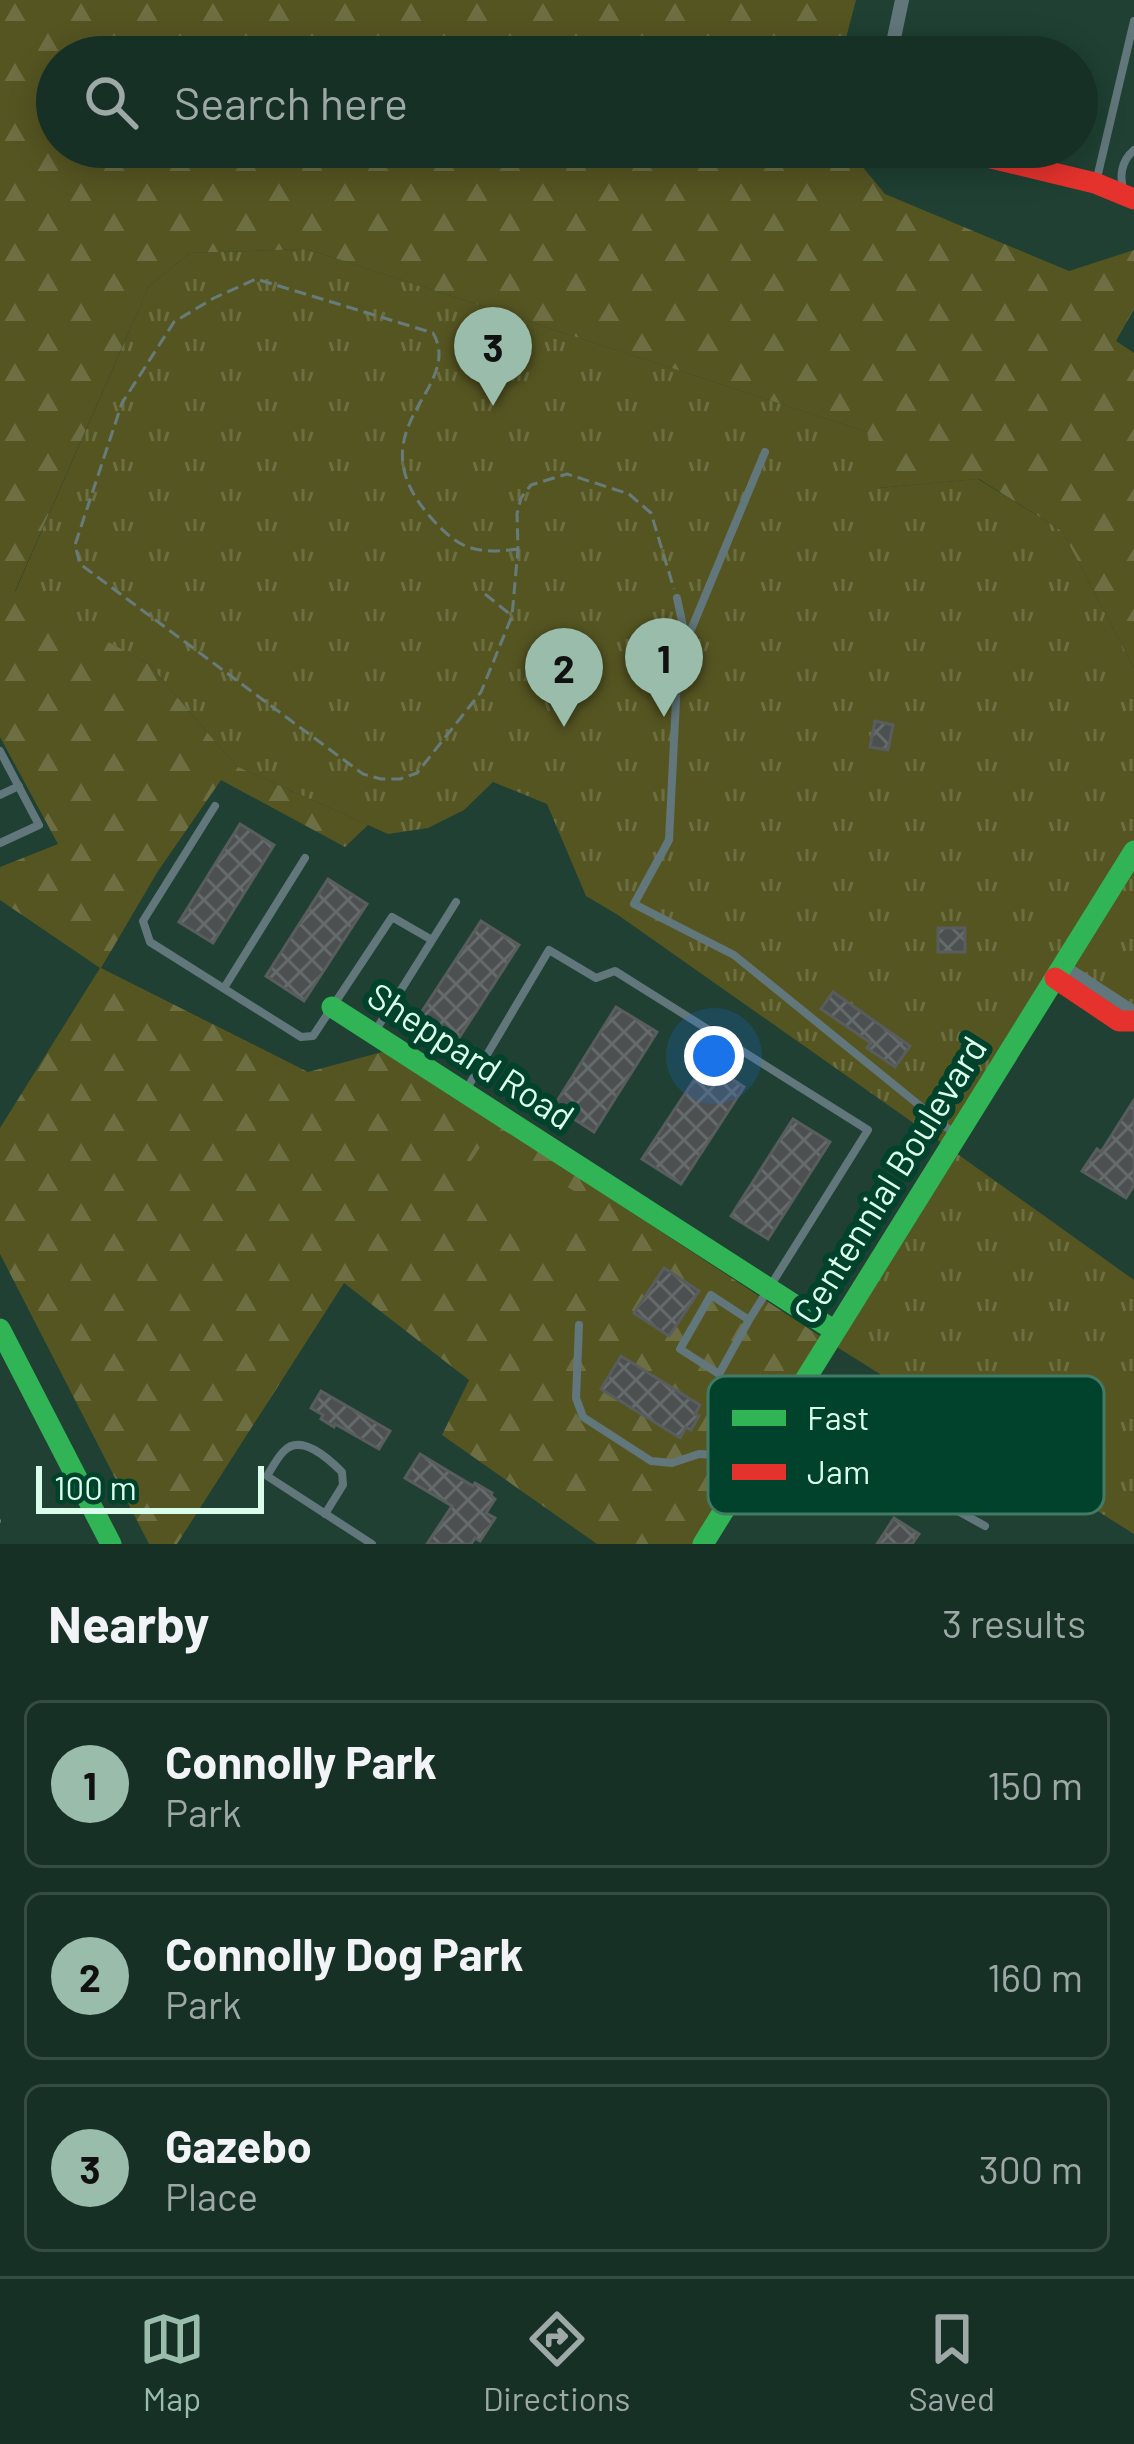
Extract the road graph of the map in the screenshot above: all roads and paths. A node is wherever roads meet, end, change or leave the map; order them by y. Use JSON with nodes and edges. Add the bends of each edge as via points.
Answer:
{"nodes":[{"id":1,"x":902,"y":0,"type":"edge"},
{"id":2,"x":1134,"y":21,"type":"edge"},
{"id":3,"x":894,"y":36,"type":"edge"},
{"id":4,"x":1134,"y":150,"type":"edge"},
{"id":5,"x":1028,"y":168,"type":"edge"},
{"id":6,"x":1095,"y":183,"type":"junction"},
{"id":7,"x":1129,"y":196,"type":"edge"},
{"id":8,"x":765,"y":452,"type":"dead end"},
{"id":9,"x":518,"y":549,"type":"junction"},
{"id":10,"x":484,"y":594,"type":"dead end"},
{"id":11,"x":677,"y":598,"type":"joint"},
{"id":12,"x":512,"y":616,"type":"junction"},
{"id":13,"x":686,"y":641,"type":"junction"},
{"id":14,"x":0,"y":751,"type":"edge"},
{"id":15,"x":19,"y":786,"type":"junction"},
{"id":16,"x":0,"y":795,"type":"edge"},
{"id":17,"x":215,"y":806,"type":"dead end"},
{"id":18,"x":0,"y":843,"type":"edge"},
{"id":19,"x":1134,"y":851,"type":"edge"},
{"id":20,"x":305,"y":859,"type":"dead end"},
{"id":21,"x":456,"y":902,"type":"dead end"},
{"id":22,"x":432,"y":940,"type":"junction"},
{"id":23,"x":1059,"y":972,"type":"junction"},
{"id":24,"x":224,"y":988,"type":"junction"},
{"id":25,"x":332,"y":1007,"type":"junction"},
{"id":26,"x":1134,"y":1017,"type":"edge"},
{"id":27,"x":374,"y":1033,"type":"junction"},
{"id":28,"x":465,"y":1092,"type":"junction"},
{"id":29,"x":957,"y":1136,"type":"junction"},
{"id":30,"x":769,"y":1287,"type":"junction"},
{"id":31,"x":748,"y":1319,"type":"junction"},
{"id":32,"x":579,"y":1325,"type":"dead end"},
{"id":33,"x":0,"y":1329,"type":"edge"},
{"id":34,"x":835,"y":1331,"type":"junction"},
{"id":35,"x":807,"y":1376,"type":"edge"},
{"id":36,"x":708,"y":1454,"type":"edge"},
{"id":37,"x":325,"y":1514,"type":"junction"},
{"id":38,"x":722,"y":1514,"type":"edge"},
{"id":39,"x":963,"y":1514,"type":"edge"},
{"id":40,"x":985,"y":1526,"type":"dead end"},
{"id":41,"x":111,"y":1544,"type":"edge"},
{"id":42,"x":372,"y":1544,"type":"edge"},
{"id":43,"x":703,"y":1544,"type":"edge"}],
"edges":[{"from":1,"to":3,"type":"street"},
{"from":2,"to":6,"type":"lane"},
{"from":4,"to":7,"type":"lane","via":[[1122,169]]},
{"from":5,"to":6,"type":"street"},
{"from":6,"to":7,"type":"street"},
{"from":8,"to":13,"type":"lane"},
{"from":9,"to":11,"type":"path","via":[[521,498],[531,485],[567,474],[629,494],[651,513]]},
{"from":9,"to":12,"type":"path"},
{"from":9,"to":12,"type":"path","via":[[470,550],[410,492],[401,457],[407,423],[440,366],[433,333],[256,279],[175,322],[122,403],[75,544],[80,564],[347,763],[381,779],[417,773],[481,692]]},
{"from":10,"to":12,"type":"path"},
{"from":11,"to":13,"type":"lane"},
{"from":13,"to":29,"type":"lane","via":[[678,661],[669,840],[634,904],[734,955]]},
{"from":14,"to":15,"type":"lane"},
{"from":15,"to":16,"type":"lane"},
{"from":15,"to":18,"type":"lane","via":[[39,825]]},
{"from":17,"to":24,"type":"lane","name":"Sheppard Road","via":[[143,921],[150,942]]},
{"from":19,"to":23,"type":"street","name":"Centennial Boulevard"},
{"from":20,"to":24,"type":"lane"},
{"from":21,"to":22,"type":"lane"},
{"from":22,"to":25,"type":"lane","via":[[392,917]]},
{"from":22,"to":27,"type":"lane"},
{"from":23,"to":26,"type":"street","via":[[1119,1021]]},
{"from":23,"to":29,"type":"street","name":"Centennial Boulevard"},
{"from":24,"to":25,"type":"lane","name":"Sheppard Road","via":[[301,1036],[313,1036]]},
{"from":25,"to":27,"type":"street","name":"Sheppard Road"},
{"from":27,"to":28,"type":"street","name":"Sheppard Road"},
{"from":28,"to":30,"type":"street","name":"Sheppard Road"},
{"from":28,"to":30,"type":"lane","via":[[549,950],[596,978],[615,971],[868,1130]]},
{"from":29,"to":34,"type":"street","name":"Centennial Boulevard"},
{"from":30,"to":31,"type":"lane"},
{"from":30,"to":34,"type":"street","name":"Sheppard Road"},
{"from":31,"to":31,"type":"lane","via":[[711,1295],[680,1349],[719,1374]]},
{"from":32,"to":36,"type":"lane","via":[[576,1398],[583,1417],[651,1461]]},
{"from":33,"to":41,"type":"street"},
{"from":34,"to":35,"type":"street","name":"Centennial Boulevard"},
{"from":37,"to":37,"type":"lane","via":[[267,1476],[288,1447],[305,1445],[342,1472],[343,1486]]},
{"from":37,"to":42,"type":"lane"},
{"from":38,"to":43,"type":"street","name":"Centennial Boulevard"},
{"from":39,"to":40,"type":"lane"}]}
